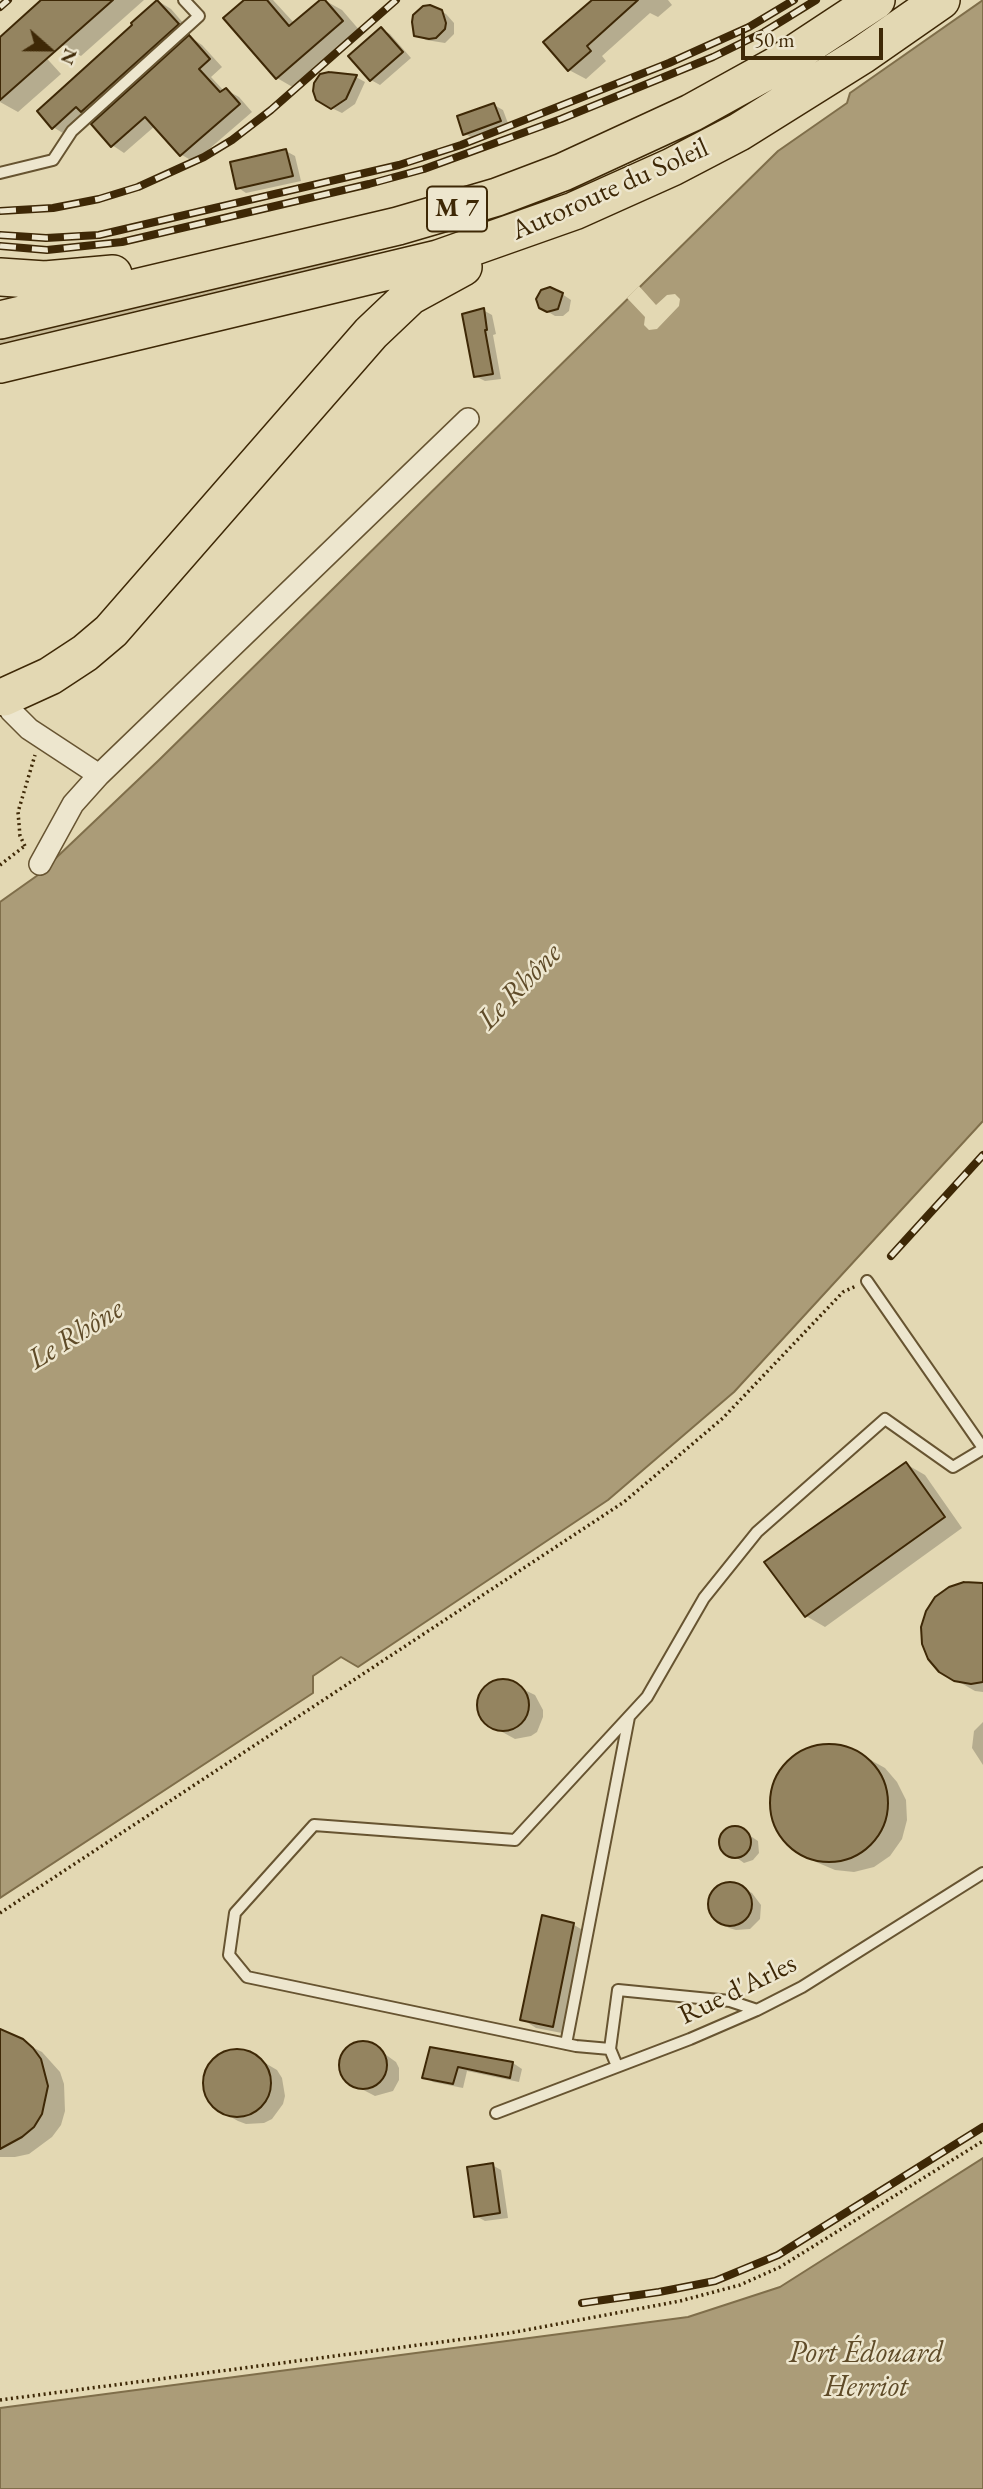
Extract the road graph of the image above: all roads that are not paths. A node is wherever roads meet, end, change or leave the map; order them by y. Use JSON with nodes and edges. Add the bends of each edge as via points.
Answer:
{"nodes":[{"id":1,"x":184,"y":0,"type":"edge"},
{"id":2,"x":876,"y":0,"type":"edge"},
{"id":3,"x":941,"y":0,"type":"edge"},
{"id":4,"x":0,"y":173,"type":"edge"},
{"id":5,"x":629,"y":186,"type":"junction"},
{"id":6,"x":257,"y":260,"type":"junction"},
{"id":7,"x":0,"y":277,"type":"edge"},
{"id":8,"x":0,"y":320,"type":"edge"},
{"id":9,"x":0,"y":364,"type":"edge"},
{"id":10,"x":468,"y":419,"type":"dead end"},
{"id":11,"x":4,"y":697,"type":"joint"},
{"id":12,"x":99,"y":775,"type":"junction"},
{"id":13,"x":40,"y":864,"type":"dead end"},
{"id":14,"x":867,"y":1281,"type":"road end"},
{"id":15,"x":983,"y":1449,"type":"edge"},
{"id":16,"x":629,"y":1717,"type":"junction"},
{"id":17,"x":983,"y":1873,"type":"edge"},
{"id":18,"x":757,"y":2010,"type":"junction"},
{"id":19,"x":566,"y":2044,"type":"junction"},
{"id":20,"x":610,"y":2049,"type":"junction"},
{"id":21,"x":617,"y":2066,"type":"junction"},
{"id":22,"x":496,"y":2113,"type":"dead end"}],
"edges":[{"from":1,"to":4,"type":"lane","via":[[199,16],[72,131],[53,160]]},
{"from":2,"to":6,"type":"highway","name":"Autoroute du Soleil","number":"M 7","via":[[734,90],[563,172],[447,213]]},
{"from":3,"to":5,"type":"highway","name":"Autoroute du Soleil","number":"M 7","via":[[748,127]]},
{"from":5,"to":9,"type":"highway","name":"Autoroute du Soleil","number":"M 7","via":[[531,227],[438,258]]},
{"from":5,"to":11,"type":"highway","via":[[410,296],[371,334],[111,631],[50,676]]},
{"from":6,"to":7,"type":"highway","via":[[71,278]]},
{"from":6,"to":8,"type":"highway","name":"Autoroute du Soleil","number":"M 7"},
{"from":10,"to":12,"type":"street"},
{"from":11,"to":12,"type":"street","via":[[10,711],[39,735]]},
{"from":12,"to":13,"type":"street","via":[[73,804]]},
{"from":14,"to":15,"type":"lane"},
{"from":15,"to":16,"type":"lane","via":[[953,1467],[885,1419],[757,1532],[704,1598],[647,1697]]},
{"from":16,"to":19,"type":"lane"},
{"from":16,"to":19,"type":"lane","via":[[515,1840],[314,1825],[235,1913],[229,1955],[247,1977]]},
{"from":17,"to":18,"type":"lane","name":"Rue d'Arles","via":[[802,1987]]},
{"from":18,"to":20,"type":"lane","via":[[730,2001],[618,1990]]},
{"from":18,"to":21,"type":"lane","name":"Rue d'Arles"},
{"from":19,"to":20,"type":"lane"},
{"from":20,"to":21,"type":"lane"},
{"from":21,"to":22,"type":"lane","name":"Rue d'Arles"}]}
